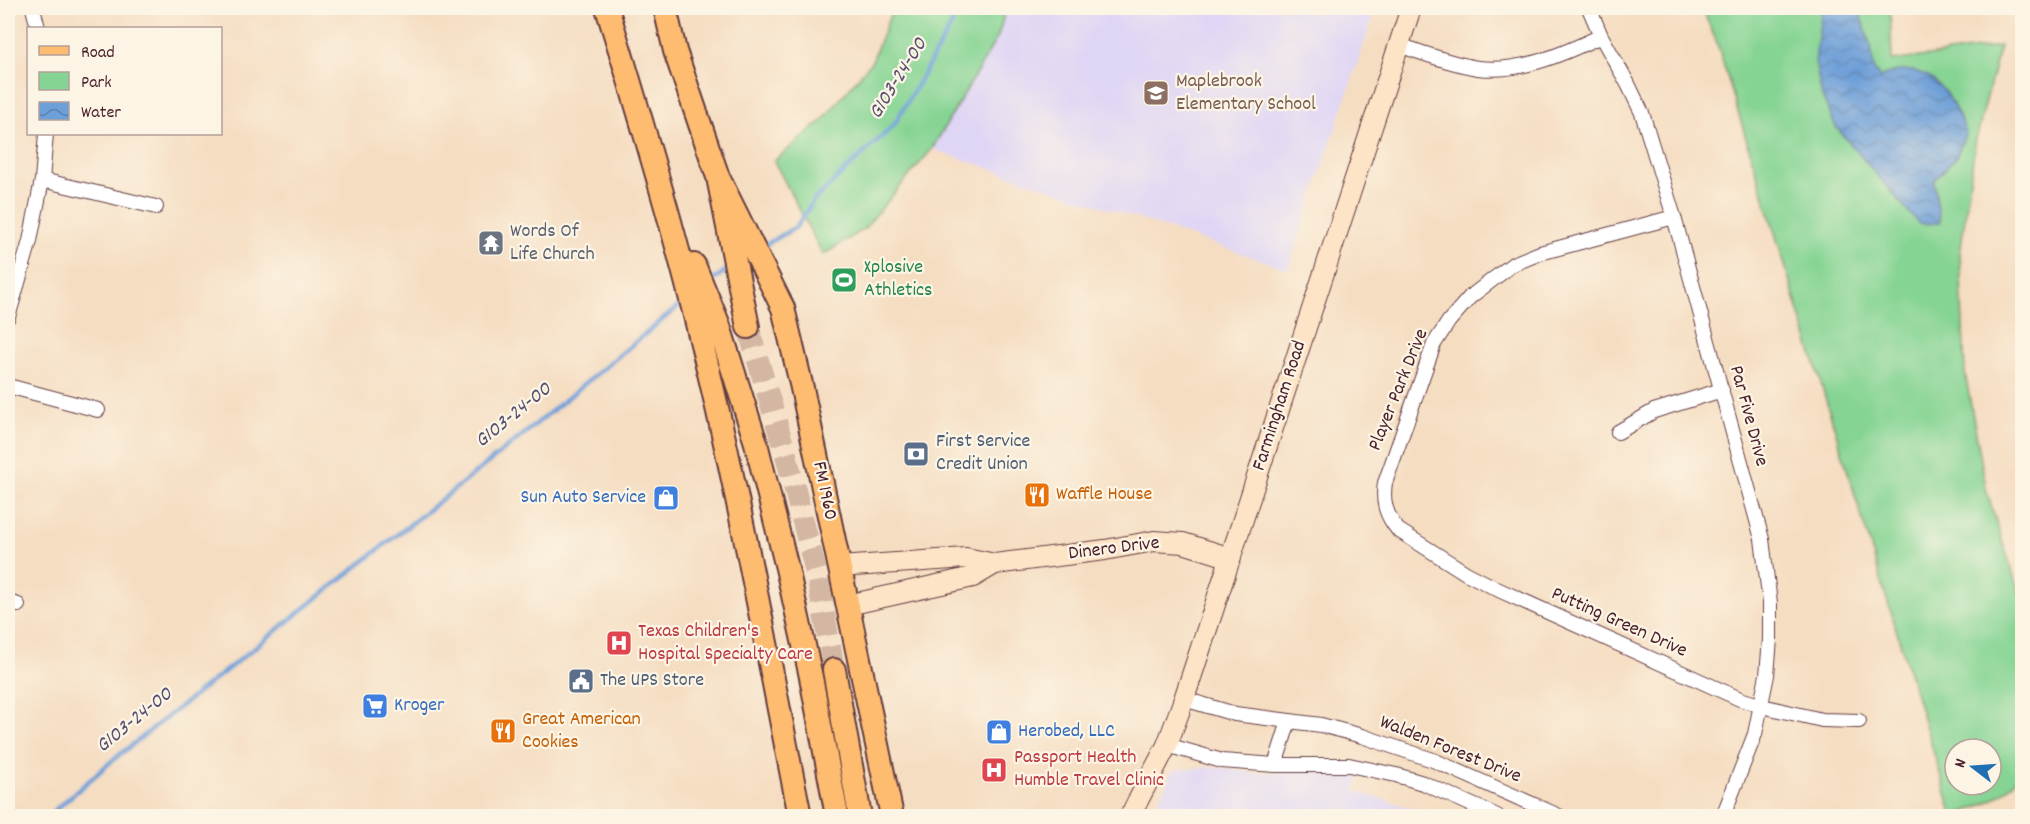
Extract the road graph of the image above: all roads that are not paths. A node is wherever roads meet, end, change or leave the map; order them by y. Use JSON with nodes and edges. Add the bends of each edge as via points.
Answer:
{"nodes":[{"id":1,"x":33,"y":8,"type":"edge"},
{"id":2,"x":607,"y":8,"type":"edge"},
{"id":3,"x":665,"y":8,"type":"edge"},
{"id":4,"x":1411,"y":8,"type":"edge"},
{"id":5,"x":1588,"y":8,"type":"edge"},
{"id":6,"x":38,"y":27,"type":"edge"},
{"id":7,"x":1601,"y":36,"type":"junction"},
{"id":8,"x":1398,"y":45,"type":"junction"},
{"id":9,"x":46,"y":135,"type":"edge"},
{"id":10,"x":715,"y":168,"type":"junction"},
{"id":11,"x":42,"y":180,"type":"junction"},
{"id":12,"x":661,"y":185,"type":"junction"},
{"id":13,"x":156,"y":207,"type":"dead end"},
{"id":14,"x":1674,"y":217,"type":"junction"},
{"id":15,"x":8,"y":317,"type":"edge"},
{"id":16,"x":748,"y":327,"type":"tunnel mouth"},
{"id":17,"x":8,"y":386,"type":"edge"},
{"id":18,"x":1722,"y":390,"type":"junction"},
{"id":19,"x":98,"y":410,"type":"dead end"},
{"id":20,"x":1618,"y":432,"type":"dead end"},
{"id":21,"x":1386,"y":510,"type":"joint"},
{"id":22,"x":1231,"y":558,"type":"junction"},
{"id":23,"x":995,"y":564,"type":"junction"},
{"id":24,"x":840,"y":567,"type":"junction"},
{"id":25,"x":848,"y":605,"type":"junction"},
{"id":26,"x":834,"y":670,"type":"tunnel mouth"},
{"id":27,"x":1184,"y":699,"type":"junction"},
{"id":28,"x":1762,"y":706,"type":"junction"},
{"id":29,"x":1289,"y":721,"type":"junction"},
{"id":30,"x":1859,"y":721,"type":"dead end"},
{"id":31,"x":1167,"y":745,"type":"junction"},
{"id":32,"x":1433,"y":760,"type":"junction"},
{"id":33,"x":1275,"y":765,"type":"junction"},
{"id":34,"x":1423,"y":783,"type":"junction"},
{"id":35,"x":1134,"y":808,"type":"edge"},
{"id":36,"x":800,"y":816,"type":"edge"},
{"id":37,"x":837,"y":816,"type":"edge"},
{"id":38,"x":860,"y":816,"type":"edge"},
{"id":39,"x":892,"y":816,"type":"edge"},
{"id":40,"x":1117,"y":816,"type":"edge"},
{"id":41,"x":1497,"y":816,"type":"edge"},
{"id":42,"x":1559,"y":816,"type":"edge"},
{"id":43,"x":1723,"y":816,"type":"edge"}],
"edges":[{"from":1,"to":6,"type":"street"},
{"from":2,"to":12,"type":"main road"},
{"from":3,"to":10,"type":"main road","name":"FM 1960","number":"FM 1960","via":[[675,51]]},
{"from":4,"to":8,"type":"street","name":"Farmingham Road"},
{"from":5,"to":7,"type":"street","name":"Par Five Drive"},
{"from":7,"to":8,"type":"street","via":[[1530,64],[1494,69],[1452,62]]},
{"from":7,"to":14,"type":"street","name":"Par Five Drive","via":[[1642,113]]},
{"from":8,"to":22,"type":"street","name":"Farmingham Road"},
{"from":9,"to":11,"type":"street"},
{"from":10,"to":16,"type":"main road","name":"FM 1960"},
{"from":10,"to":24,"type":"main road","name":"FM 1960","number":"FM 1960","via":[[783,309]]},
{"from":11,"to":13,"type":"street"},
{"from":11,"to":15,"type":"street","via":[[30,241]]},
{"from":12,"to":36,"type":"main road","via":[[724,436]]},
{"from":12,"to":37,"type":"main road","via":[[718,323],[756,443],[811,677]]},
{"from":14,"to":18,"type":"street","name":"Par Five Drive"},
{"from":14,"to":21,"type":"street","name":"Player Park Drive","via":[[1540,253],[1513,264],[1470,297],[1434,344],[1384,483]]},
{"from":17,"to":19,"type":"street"},
{"from":18,"to":20,"type":"street","via":[[1654,411]]},
{"from":18,"to":28,"type":"street","name":"Par Five Drive","via":[[1762,539],[1768,576],[1770,639]]},
{"from":21,"to":28,"type":"street","name":"Putting Green Drive","via":[[1398,530],[1466,573]]},
{"from":22,"to":23,"type":"street","name":"Dinero Drive","via":[[1183,543],[1154,541]]},
{"from":22,"to":27,"type":"street","name":"Farmingham Road"},
{"from":23,"to":24,"type":"street","name":"Dinero Drive","via":[[966,558]]},
{"from":23,"to":25,"type":"street","name":"Dinero Drive","via":[[973,577]]},
{"from":24,"to":25,"type":"main road","name":"FM 1960","number":"FM 1960"},
{"from":25,"to":39,"type":"main road","name":"FM 1960","number":"FM 1960"},
{"from":26,"to":38,"type":"main road"},
{"from":27,"to":29,"type":"street","name":"Walden Forest Drive","via":[[1236,714]]},
{"from":27,"to":31,"type":"street","name":"Farmingham Road"},
{"from":28,"to":30,"type":"street","name":"Putting Green Drive","via":[[1822,720]]},
{"from":28,"to":43,"type":"street","name":"Par Five Drive"},
{"from":29,"to":32,"type":"street","name":"Walden Forest Drive","via":[[1362,736]]},
{"from":29,"to":33,"type":"street"},
{"from":31,"to":33,"type":"street","name":"Walden Forest Drive","via":[[1222,761]]},
{"from":31,"to":35,"type":"street","name":"Farmingham Road"},
{"from":32,"to":34,"type":"street"},
{"from":32,"to":42,"type":"street","name":"Walden Forest Drive"},
{"from":33,"to":34,"type":"street","name":"Walden Forest Drive","via":[[1349,765]]},
{"from":34,"to":41,"type":"street","name":"Walden Forest Drive"},
{"from":35,"to":40,"type":"street","name":"Farmingham Road"}]}
